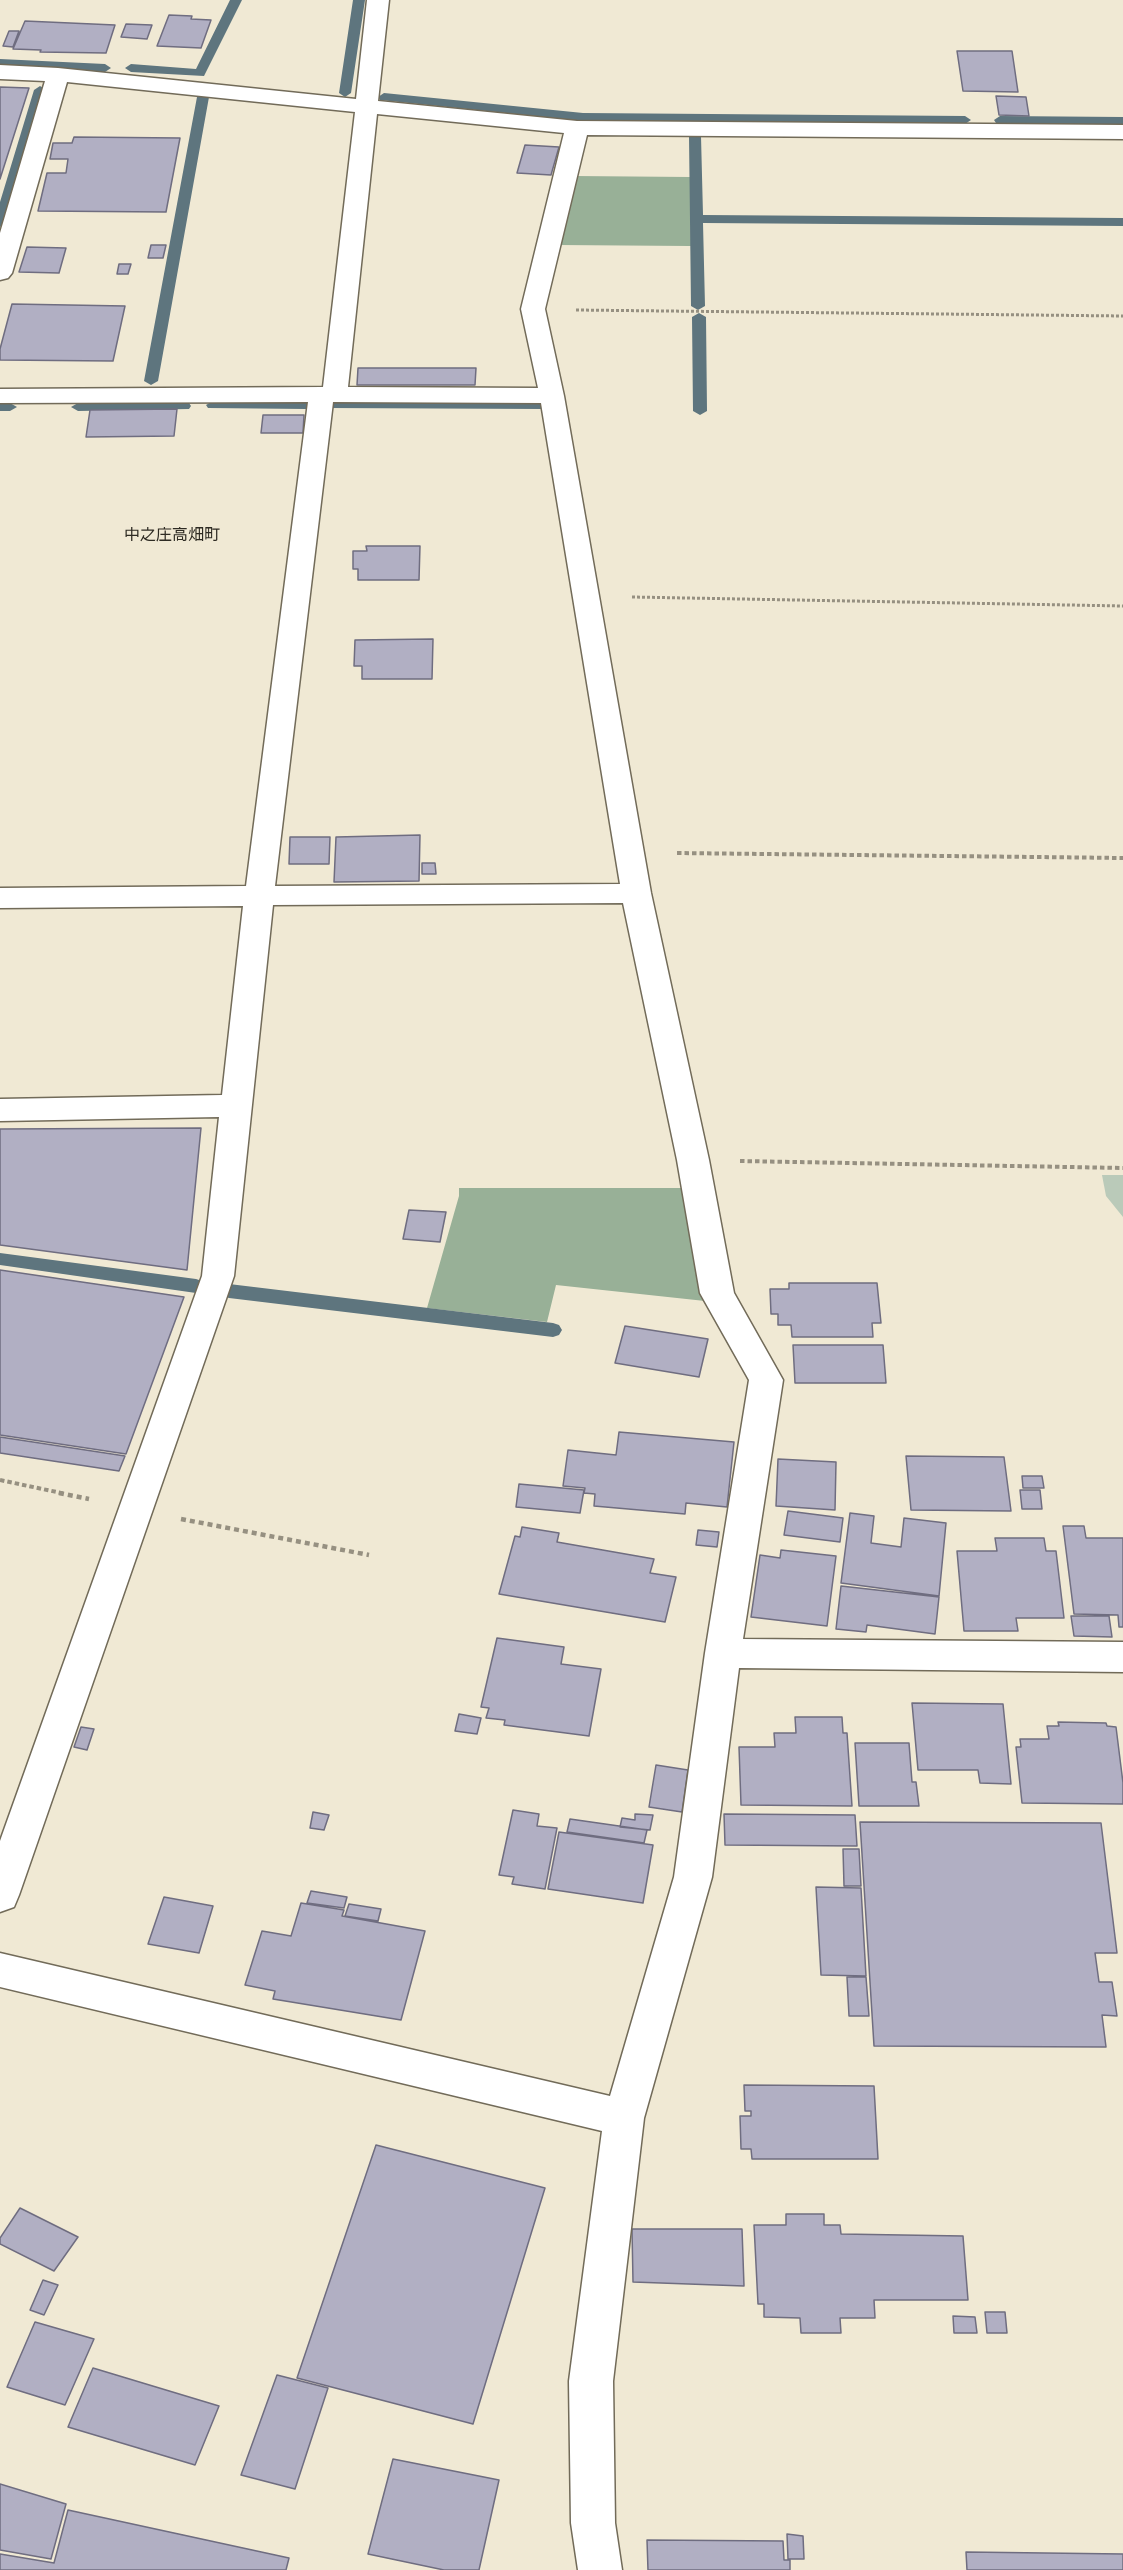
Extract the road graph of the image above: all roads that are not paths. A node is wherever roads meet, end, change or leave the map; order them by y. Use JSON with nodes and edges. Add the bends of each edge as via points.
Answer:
{"nodes":[{"id":1,"x":378,"y":0,"type":"edge"},
{"id":2,"x":0,"y":72,"type":"edge"},
{"id":3,"x":58,"y":75,"type":"junction"},
{"id":4,"x":365,"y":106,"type":"junction"},
{"id":5,"x":577,"y":128,"type":"junction"},
{"id":6,"x":1123,"y":132,"type":"edge"},
{"id":7,"x":5,"y":238,"type":"edge"},
{"id":8,"x":0,"y":273,"type":"edge"},
{"id":9,"x":328,"y":394,"type":"junction"},
{"id":10,"x":0,"y":396,"type":"edge"},
{"id":11,"x":552,"y":396,"type":"junction"},
{"id":12,"x":636,"y":893,"type":"junction"},
{"id":13,"x":0,"y":897,"type":"edge"},
{"id":14,"x":259,"y":897,"type":"junction"},
{"id":15,"x":236,"y":1106,"type":"junction"},
{"id":16,"x":0,"y":1110,"type":"edge"},
{"id":17,"x":723,"y":1653,"type":"junction"},
{"id":18,"x":1123,"y":1657,"type":"edge"},
{"id":19,"x":0,"y":1895,"type":"edge"},
{"id":20,"x":0,"y":1970,"type":"edge"},
{"id":21,"x":624,"y":2118,"type":"junction"},
{"id":22,"x":600,"y":2570,"type":"edge"}],
"edges":[{"from":1,"to":4,"type":"street"},
{"from":2,"to":3,"type":"street"},
{"from":3,"to":4,"type":"street"},
{"from":3,"to":7,"type":"street"},
{"from":4,"to":5,"type":"street"},
{"from":4,"to":9,"type":"street"},
{"from":5,"to":6,"type":"street"},
{"from":5,"to":11,"type":"street","via":[[534,309]]},
{"from":7,"to":8,"type":"street"},
{"from":9,"to":10,"type":"street"},
{"from":9,"to":11,"type":"street"},
{"from":9,"to":14,"type":"street"},
{"from":11,"to":12,"type":"street"},
{"from":12,"to":14,"type":"street"},
{"from":12,"to":17,"type":"street","via":[[717,1293],[766,1380]]},
{"from":13,"to":14,"type":"street"},
{"from":14,"to":15,"type":"street"},
{"from":15,"to":16,"type":"street"},
{"from":15,"to":19,"type":"street","via":[[218,1276]]},
{"from":17,"to":18,"type":"street"},
{"from":17,"to":21,"type":"street","via":[[693,1877]]},
{"from":20,"to":21,"type":"street"},
{"from":21,"to":22,"type":"street","via":[[591,2381],[593,2523]]}]}
